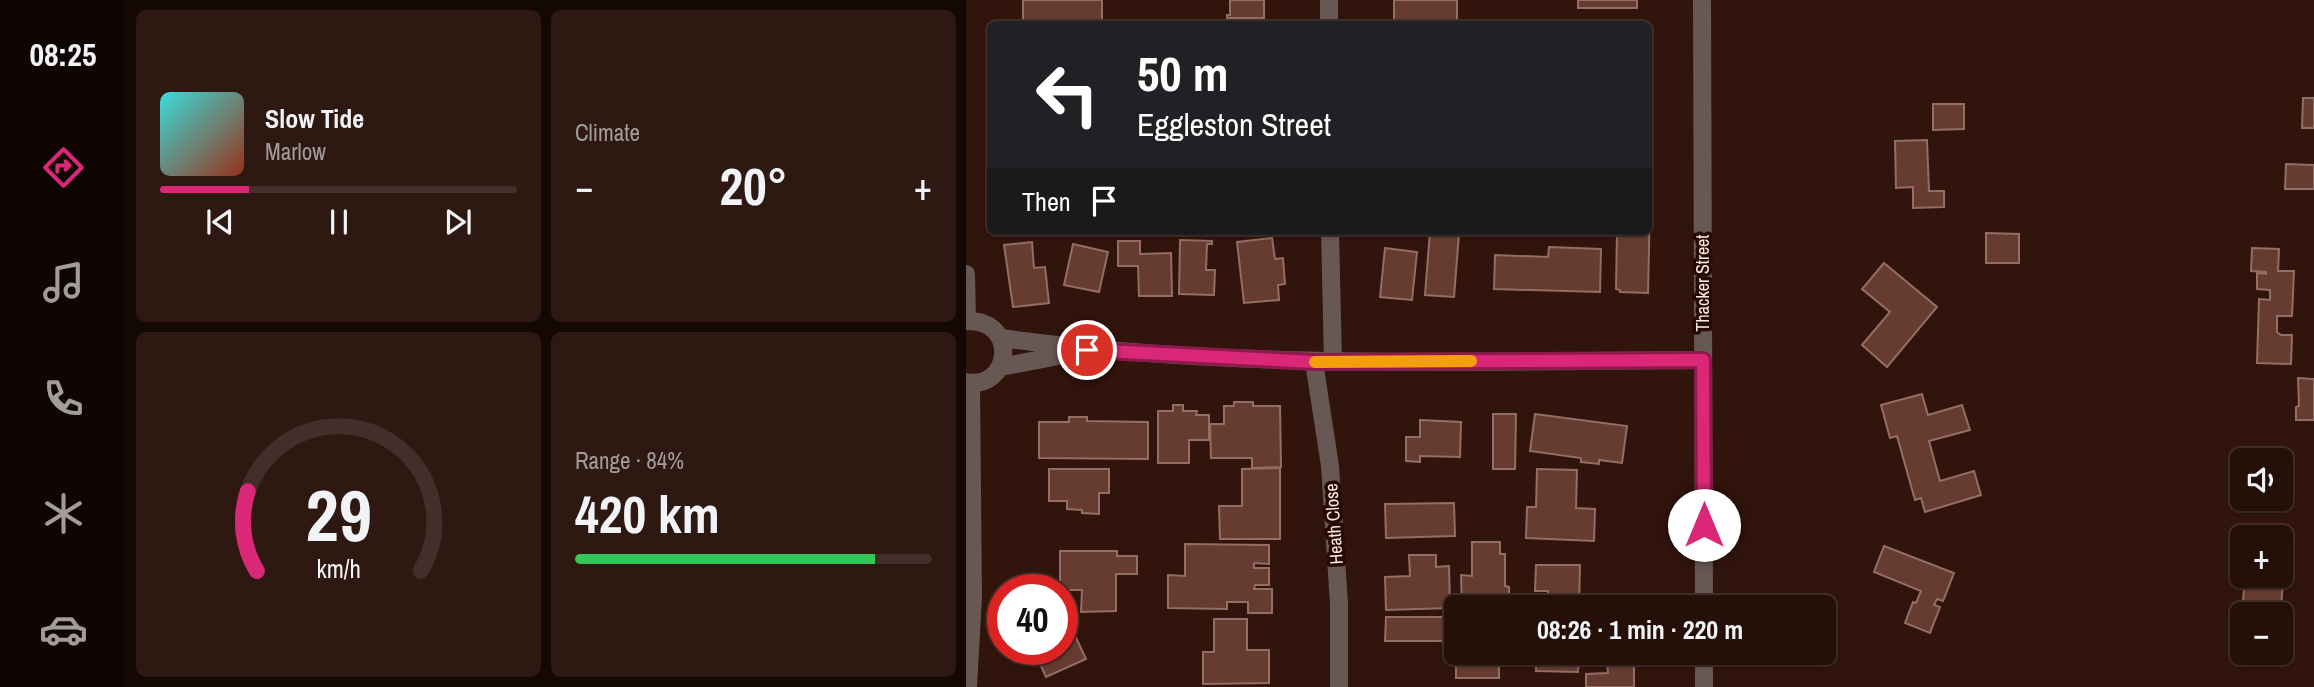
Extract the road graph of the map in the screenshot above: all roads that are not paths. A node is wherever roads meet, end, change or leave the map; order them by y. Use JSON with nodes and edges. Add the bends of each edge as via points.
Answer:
{"nodes":[{"id":1,"x":1329,"y":0,"type":"edge"},
{"id":2,"x":1702,"y":0,"type":"edge"},
{"id":3,"x":1329,"y":21,"type":"edge"},
{"id":4,"x":1330,"y":235,"type":"edge"},
{"id":5,"x":966,"y":274,"type":"edge"},
{"id":6,"x":967,"y":321,"type":"edge"},
{"id":7,"x":1001,"y":338,"type":"junction"},
{"id":8,"x":1087,"y":350,"type":"junction"},
{"id":9,"x":1703,"y":360,"type":"junction"},
{"id":10,"x":1314,"y":362,"type":"junction"},
{"id":11,"x":1333,"y":362,"type":"junction"},
{"id":12,"x":1000,"y":367,"type":"junction"},
{"id":13,"x":969,"y":383,"type":"edge"},
{"id":14,"x":1704,"y":595,"type":"edge"},
{"id":15,"x":1704,"y":665,"type":"edge"},
{"id":16,"x":968,"y":687,"type":"edge"},
{"id":17,"x":1339,"y":687,"type":"edge"},
{"id":18,"x":1704,"y":687,"type":"edge"}],
"edges":[{"from":1,"to":3,"type":"street"},
{"from":2,"to":9,"type":"street","name":"Thacker Street"},
{"from":4,"to":11,"type":"street"},
{"from":5,"to":6,"type":"street"},
{"from":6,"to":7,"type":"street","via":[[981,321]]},
{"from":7,"to":8,"type":"street"},
{"from":7,"to":12,"type":"street","via":[[1004,358]]},
{"from":8,"to":10,"type":"street"},
{"from":8,"to":12,"type":"street"},
{"from":9,"to":11,"type":"street"},
{"from":9,"to":14,"type":"street","name":"Thacker Street"},
{"from":10,"to":11,"type":"street"},
{"from":10,"to":17,"type":"street","name":"Heath Close","via":[[1330,466]]},
{"from":12,"to":13,"type":"street","via":[[983,382]]},
{"from":13,"to":16,"type":"street","via":[[973,596]]},
{"from":15,"to":18,"type":"street"}]}
